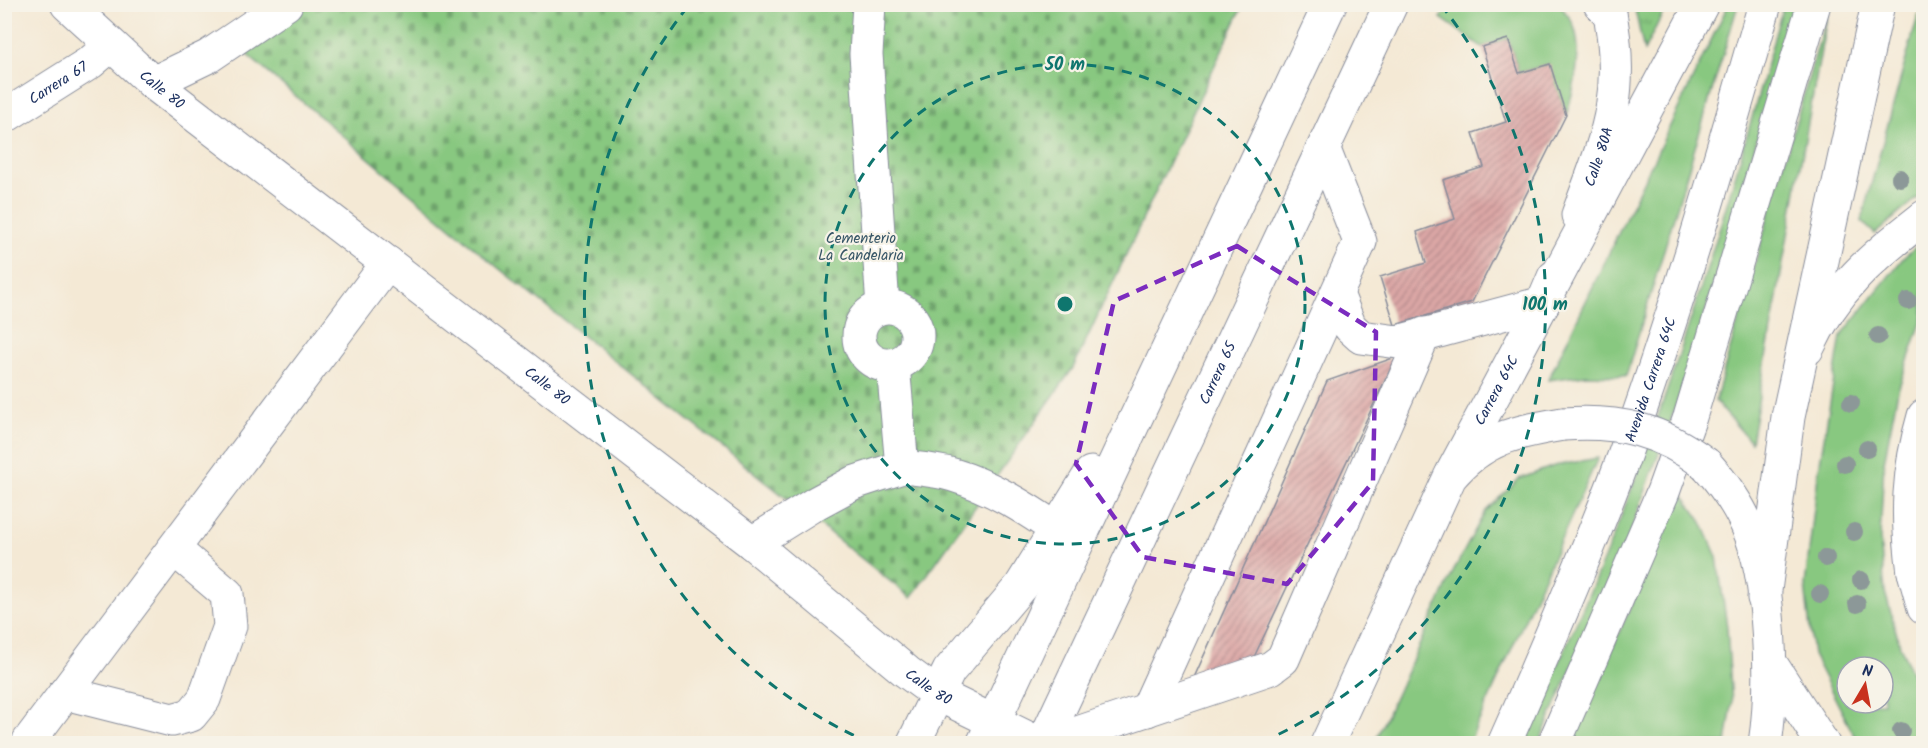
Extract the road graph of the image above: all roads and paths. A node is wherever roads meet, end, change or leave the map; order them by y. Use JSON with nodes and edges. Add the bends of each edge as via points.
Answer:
{"nodes":[{"id":1,"x":67,"y":4,"type":"edge"},
{"id":2,"x":286,"y":4,"type":"edge"},
{"id":3,"x":868,"y":4,"type":"edge"},
{"id":4,"x":1330,"y":4,"type":"edge"},
{"id":5,"x":1391,"y":4,"type":"edge"},
{"id":6,"x":1406,"y":4,"type":"edge"},
{"id":7,"x":1702,"y":4,"type":"edge"},
{"id":8,"x":1765,"y":4,"type":"edge"},
{"id":9,"x":1814,"y":4,"type":"edge"},
{"id":10,"x":1878,"y":4,"type":"edge"},
{"id":11,"x":1606,"y":8,"type":"edge"},
{"id":12,"x":111,"y":45,"type":"junction"},
{"id":13,"x":1360,"y":75,"type":"junction"},
{"id":14,"x":153,"y":83,"type":"junction"},
{"id":15,"x":4,"y":117,"type":"edge"},
{"id":16,"x":1324,"y":150,"type":"junction"},
{"id":17,"x":1923,"y":217,"type":"edge"},
{"id":18,"x":388,"y":263,"type":"junction"},
{"id":19,"x":1337,"y":294,"type":"junction"},
{"id":20,"x":1544,"y":303,"type":"junction"},
{"id":21,"x":1424,"y":334,"type":"junction"},
{"id":22,"x":1173,"y":341,"type":"junction"},
{"id":23,"x":1800,"y":364,"type":"junction"},
{"id":24,"x":1923,"y":416,"type":"edge"},
{"id":25,"x":902,"y":467,"type":"junction"},
{"id":26,"x":1450,"y":477,"type":"junction"},
{"id":27,"x":1923,"y":504,"type":"edge"},
{"id":28,"x":1056,"y":530,"type":"junction"},
{"id":29,"x":752,"y":543,"type":"junction"},
{"id":30,"x":174,"y":549,"type":"junction"},
{"id":31,"x":1914,"y":572,"type":"junction"},
{"id":32,"x":1764,"y":598,"type":"junction"},
{"id":33,"x":1923,"y":608,"type":"edge"},
{"id":34,"x":1771,"y":664,"type":"junction"},
{"id":35,"x":64,"y":693,"type":"junction"},
{"id":36,"x":937,"y":694,"type":"junction"},
{"id":37,"x":1147,"y":710,"type":"junction"},
{"id":38,"x":989,"y":732,"type":"edge"},
{"id":39,"x":29,"y":741,"type":"dead end"},
{"id":40,"x":913,"y":744,"type":"edge"},
{"id":41,"x":1043,"y":744,"type":"edge"},
{"id":42,"x":1327,"y":744,"type":"edge"},
{"id":43,"x":1504,"y":744,"type":"edge"},
{"id":44,"x":1554,"y":744,"type":"edge"},
{"id":45,"x":1765,"y":744,"type":"edge"},
{"id":46,"x":1823,"y":744,"type":"edge"}],
"edges":[{"from":1,"to":12,"type":"main road","name":"Calle 80"},
{"from":2,"to":14,"type":"main road","via":[[209,56]]},
{"from":3,"to":25,"type":"main road","via":[[866,54],[883,307],[905,312],[917,331],[912,353],[893,365]]},
{"from":4,"to":22,"type":"main road"},
{"from":5,"to":13,"type":"main road","name":"Carrera 65"},
{"from":6,"to":13,"type":"main road"},
{"from":7,"to":20,"type":"main road"},
{"from":8,"to":43,"type":"main road","name":"Avenida Carrera 64C","via":[[1684,279],[1623,458],[1570,595]]},
{"from":9,"to":44,"type":"main road","via":[[1690,417],[1659,502]]},
{"from":10,"to":23,"type":"main road"},
{"from":11,"to":20,"type":"main road","name":"Calle 80A","via":[[1617,69],[1611,123]]},
{"from":12,"to":14,"type":"main road","name":"Calle 80"},
{"from":12,"to":15,"type":"main road","name":"Carrera 67"},
{"from":13,"to":16,"type":"main road","name":"Carrera 65"},
{"from":14,"to":18,"type":"main road","name":"Calle 80"},
{"from":16,"to":19,"type":"main road","via":[[1360,242]]},
{"from":16,"to":41,"type":"main road","name":"Carrera 65"},
{"from":17,"to":23,"type":"main road","via":[[1840,290]]},
{"from":18,"to":29,"type":"main road","name":"Calle 80"},
{"from":18,"to":30,"type":"main road"},
{"from":19,"to":21,"type":"main road","via":[[1350,327],[1361,337],[1398,342]]},
{"from":19,"to":37,"type":"main road"},
{"from":20,"to":21,"type":"main road"},
{"from":20,"to":26,"type":"main road","name":"Carrera 64C"},
{"from":21,"to":37,"type":"main road","via":[[1282,659],[1271,668]]},
{"from":22,"to":28,"type":"main road"},
{"from":22,"to":38,"type":"main road"},
{"from":23,"to":32,"type":"main road","via":[[1788,417]]},
{"from":24,"to":31,"type":"main road","via":[[1910,486],[1908,526]]},
{"from":25,"to":28,"type":"main road","via":[[951,474],[976,484],[1025,508]]},
{"from":25,"to":29,"type":"main road","via":[[853,483]]},
{"from":26,"to":32,"type":"main road","bridge":true,"via":[[1478,450],[1515,432],[1563,424],[1620,424],[1656,434],[1706,464],[1728,489],[1748,526]]},
{"from":26,"to":42,"type":"main road","name":"Carrera 64C"},
{"from":27,"to":31,"type":"main road","via":[[1915,534]]},
{"from":28,"to":36,"type":"main road","via":[[1021,586],[965,651]]},
{"from":29,"to":36,"type":"main road","name":"Calle 80"},
{"from":30,"to":35,"type":"main road"},
{"from":30,"to":35,"type":"main road","via":[[227,594],[230,626],[204,699],[191,715],[172,720]]},
{"from":31,"to":33,"type":"main road"},
{"from":32,"to":34,"type":"main road"},
{"from":34,"to":45,"type":"main road"},
{"from":34,"to":46,"type":"main road"},
{"from":35,"to":39,"type":"main road"},
{"from":36,"to":38,"type":"main road","name":"Calle 80"},
{"from":36,"to":40,"type":"main road"},
{"from":37,"to":41,"type":"main road"},
{"from":38,"to":41,"type":"main road","name":"Calle 80"}]}
